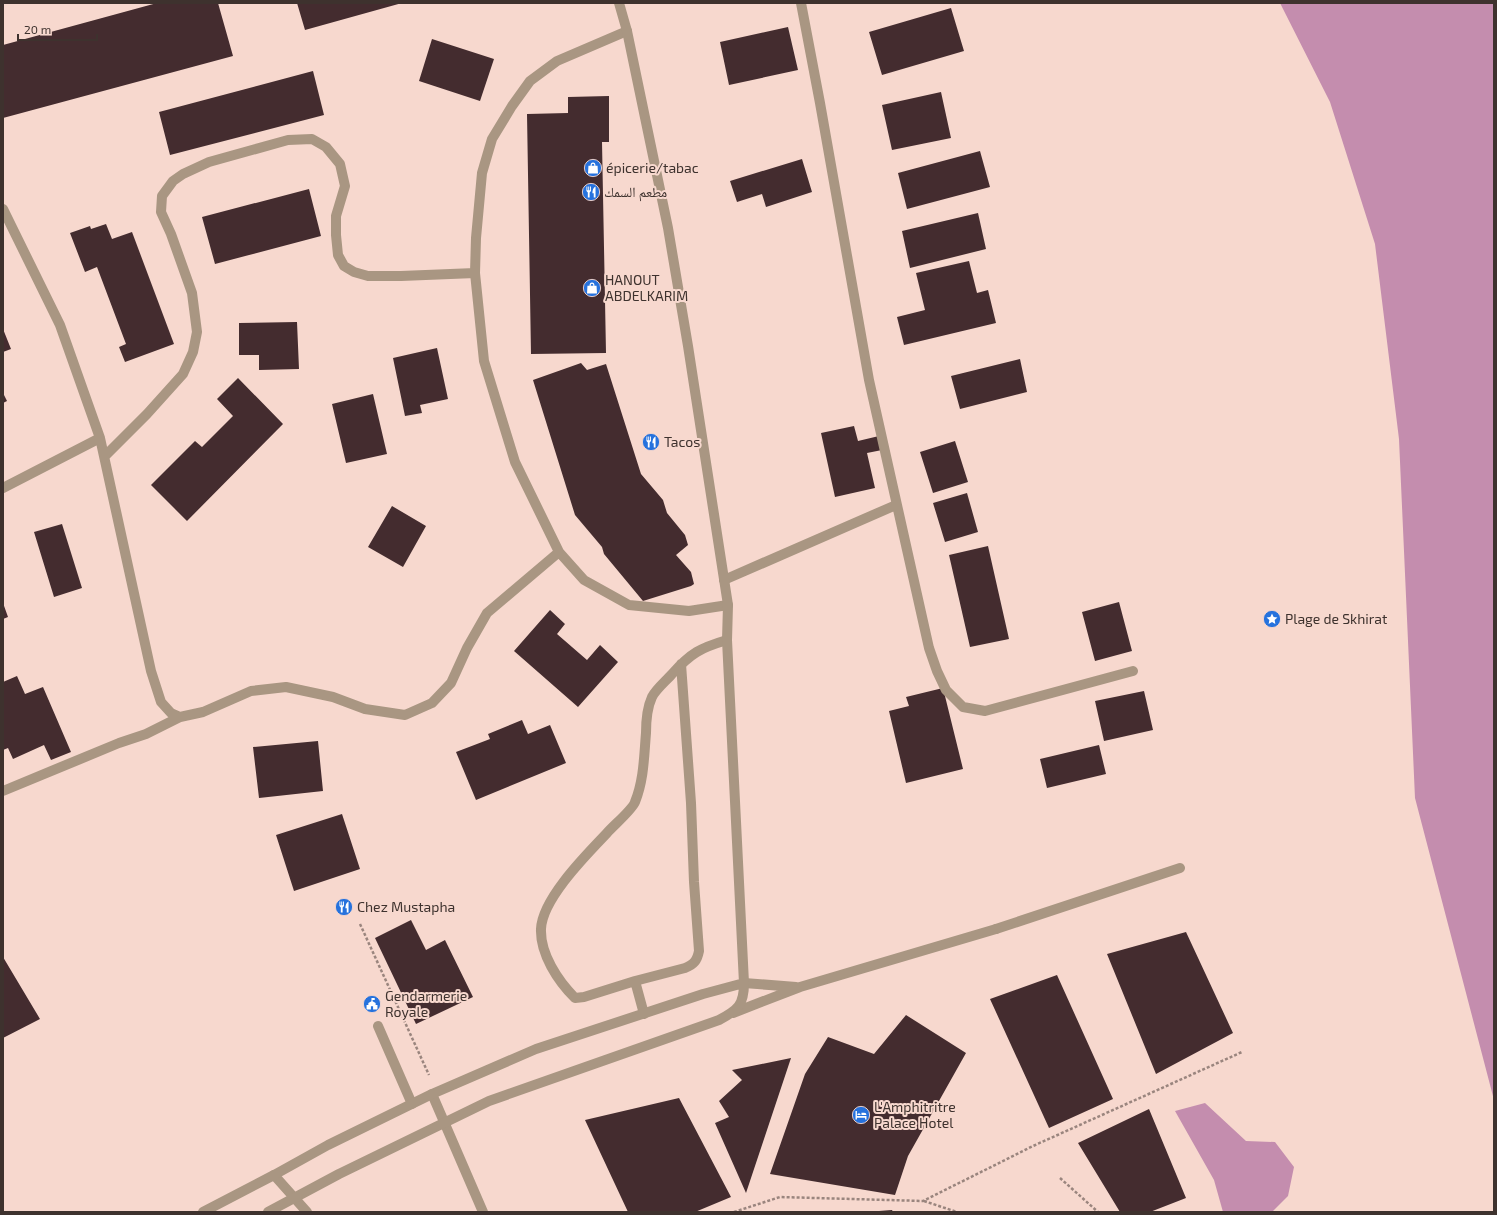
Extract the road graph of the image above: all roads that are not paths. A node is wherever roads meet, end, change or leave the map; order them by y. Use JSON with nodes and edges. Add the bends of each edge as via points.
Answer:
{"nodes":[{"id":1,"x":619,"y":3,"type":"edge"},
{"id":2,"x":801,"y":3,"type":"edge"},
{"id":3,"x":627,"y":31,"type":"junction"},
{"id":4,"x":3,"y":209,"type":"edge"},
{"id":5,"x":475,"y":273,"type":"junction"},
{"id":6,"x":100,"y":438,"type":"junction"},
{"id":7,"x":105,"y":456,"type":"junction"},
{"id":8,"x":3,"y":488,"type":"edge"},
{"id":9,"x":896,"y":505,"type":"junction"},
{"id":10,"x":559,"y":552,"type":"junction"},
{"id":11,"x":724,"y":580,"type":"junction"},
{"id":12,"x":728,"y":605,"type":"junction"},
{"id":13,"x":727,"y":640,"type":"junction"},
{"id":14,"x":681,"y":664,"type":"junction"},
{"id":15,"x":1133,"y":671,"type":"dead end"},
{"id":16,"x":180,"y":717,"type":"junction"},
{"id":17,"x":3,"y":791,"type":"edge"},
{"id":18,"x":1180,"y":868,"type":"dead end"},
{"id":19,"x":635,"y":981,"type":"junction"},
{"id":20,"x":744,"y":984,"type":"junction"},
{"id":21,"x":800,"y":987,"type":"junction"},
{"id":22,"x":733,"y":1013,"type":"junction"},
{"id":23,"x":644,"y":1014,"type":"junction"},
{"id":24,"x":378,"y":1026,"type":"dead end"},
{"id":25,"x":435,"y":1093,"type":"junction"},
{"id":26,"x":412,"y":1104,"type":"junction"},
{"id":27,"x":445,"y":1122,"type":"junction"},
{"id":28,"x":274,"y":1175,"type":"junction"},
{"id":29,"x":293,"y":1198,"type":"junction"},
{"id":30,"x":203,"y":1212,"type":"edge"},
{"id":31,"x":268,"y":1212,"type":"edge"},
{"id":32,"x":307,"y":1212,"type":"edge"},
{"id":33,"x":483,"y":1212,"type":"edge"}],
"edges":[{"from":1,"to":3,"type":"street"},
{"from":2,"to":9,"type":"street","via":[[869,380]]},
{"from":3,"to":5,"type":"street","via":[[557,62],[530,81],[512,106],[492,139],[482,173]]},
{"from":3,"to":11,"type":"street","via":[[668,228]]},
{"from":4,"to":6,"type":"street","via":[[60,324]]},
{"from":5,"to":7,"type":"street","via":[[368,276],[344,266],[338,255],[336,236],[336,216],[345,186],[340,164],[326,147],[312,139],[288,140],[209,162],[183,174],[162,196],[160,212],[192,293],[197,332],[193,352],[183,374]]},
{"from":5,"to":10,"type":"street","via":[[484,361],[515,462]]},
{"from":6,"to":7,"type":"street"},
{"from":6,"to":8,"type":"street"},
{"from":7,"to":16,"type":"street","via":[[150,671],[161,702],[171,713]]},
{"from":9,"to":11,"type":"street"},
{"from":9,"to":15,"type":"street","via":[[929,648],[946,690],[963,707],[985,711]]},
{"from":10,"to":12,"type":"street","via":[[584,580],[629,605],[689,611]]},
{"from":10,"to":16,"type":"street","via":[[487,613],[450,683],[432,703],[405,715],[365,709],[333,697],[286,687],[251,691],[203,712]]},
{"from":11,"to":12,"type":"street"},
{"from":12,"to":13,"type":"street"},
{"from":13,"to":14,"type":"street","via":[[707,646]]},
{"from":13,"to":20,"type":"street"},
{"from":14,"to":19,"type":"street","via":[[699,951],[695,962],[685,968]]},
{"from":14,"to":19,"type":"street","via":[[652,697],[647,717],[642,774],[635,803],[558,889],[545,914],[541,929],[544,952],[565,988],[575,998]]},
{"from":16,"to":17,"type":"street","via":[[146,734]]},
{"from":18,"to":21,"type":"street","via":[[996,929]]},
{"from":19,"to":23,"type":"street"},
{"from":20,"to":21,"type":"street"},
{"from":20,"to":22,"type":"street","via":[[741,1004]]},
{"from":20,"to":23,"type":"street","via":[[703,994]]},
{"from":21,"to":22,"type":"street"},
{"from":22,"to":27,"type":"street","via":[[489,1101]]},
{"from":23,"to":25,"type":"street","via":[[536,1049]]},
{"from":24,"to":26,"type":"street"},
{"from":25,"to":26,"type":"street"},
{"from":25,"to":27,"type":"street"},
{"from":26,"to":28,"type":"street","via":[[328,1144]]},
{"from":27,"to":29,"type":"street"},
{"from":27,"to":33,"type":"street"},
{"from":28,"to":29,"type":"street"},
{"from":28,"to":30,"type":"street"},
{"from":29,"to":31,"type":"street"},
{"from":29,"to":32,"type":"street"}]}
